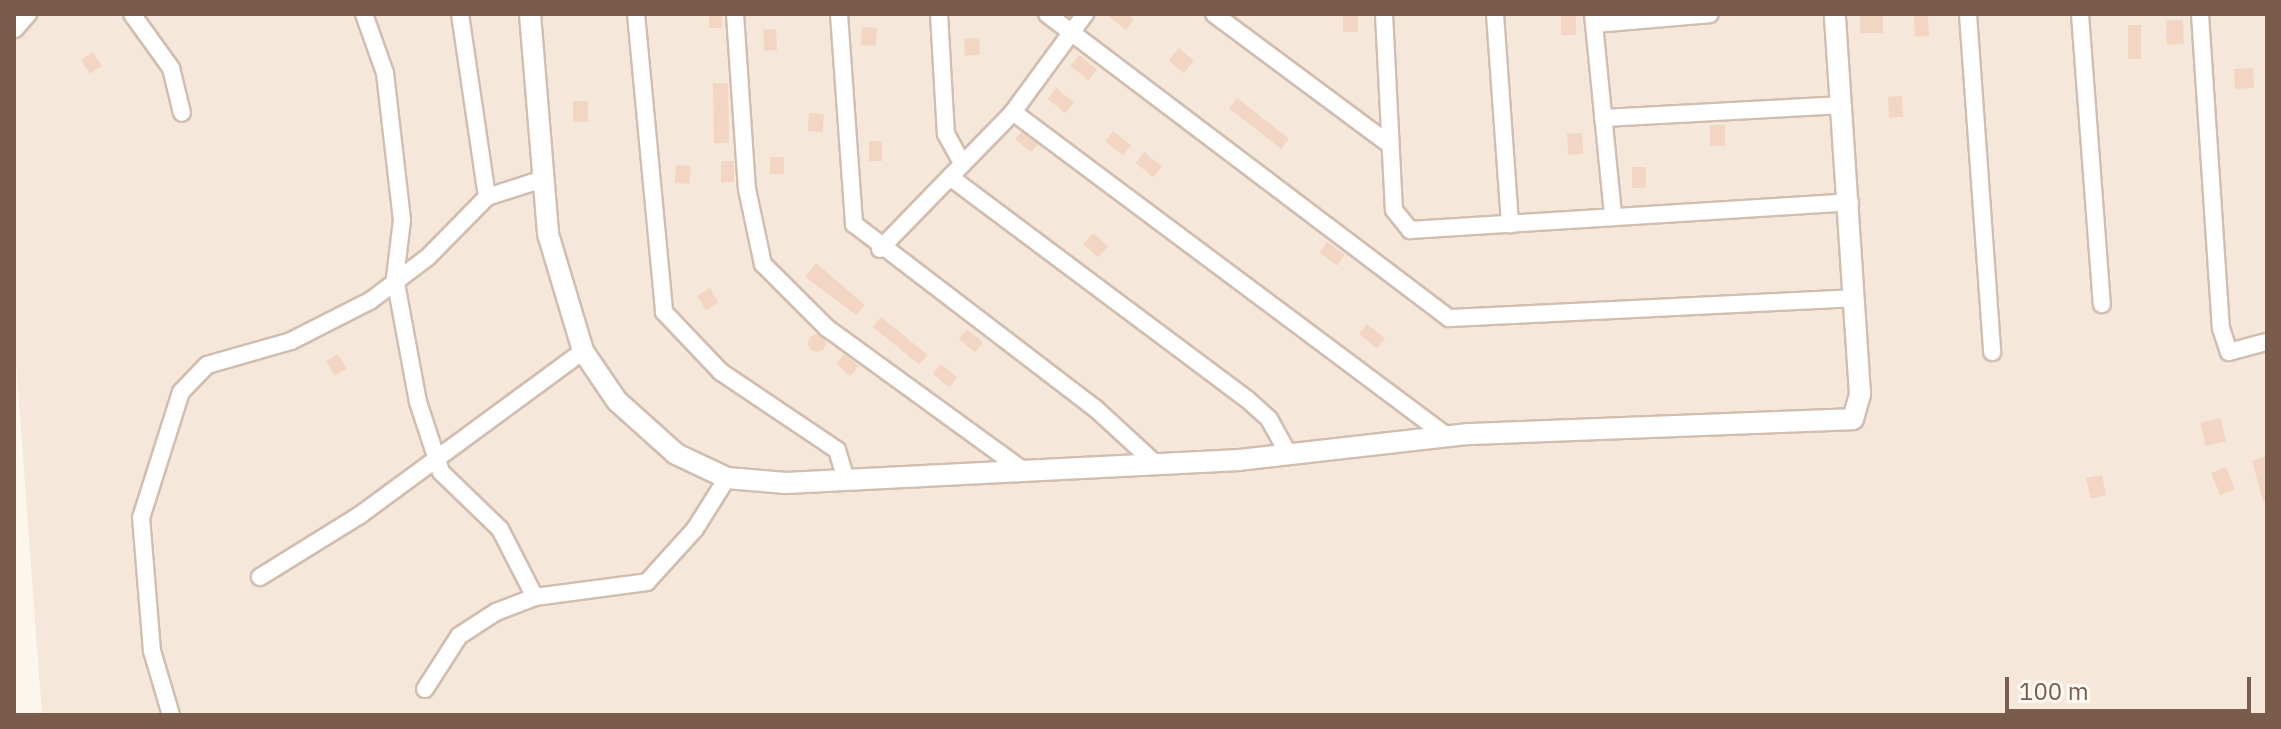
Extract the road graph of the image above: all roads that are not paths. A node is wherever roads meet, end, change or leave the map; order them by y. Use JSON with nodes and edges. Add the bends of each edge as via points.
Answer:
{"nodes":[{"id":1,"x":28,"y":14,"type":"edge"},
{"id":2,"x":132,"y":14,"type":"edge"},
{"id":3,"x":364,"y":14,"type":"edge"},
{"id":4,"x":460,"y":14,"type":"edge"},
{"id":5,"x":530,"y":14,"type":"edge"},
{"id":6,"x":636,"y":14,"type":"edge"},
{"id":7,"x":735,"y":14,"type":"edge"},
{"id":8,"x":839,"y":14,"type":"edge"},
{"id":9,"x":939,"y":14,"type":"edge"},
{"id":10,"x":1047,"y":14,"type":"edge"},
{"id":11,"x":1085,"y":14,"type":"edge"},
{"id":12,"x":1214,"y":14,"type":"edge"},
{"id":13,"x":1384,"y":14,"type":"edge"},
{"id":14,"x":1495,"y":14,"type":"edge"},
{"id":15,"x":1710,"y":14,"type":"edge"},
{"id":16,"x":1835,"y":14,"type":"edge"},
{"id":17,"x":1968,"y":14,"type":"edge"},
{"id":18,"x":2080,"y":14,"type":"edge"},
{"id":19,"x":2200,"y":14,"type":"edge"},
{"id":20,"x":1594,"y":19,"type":"edge"},
{"id":21,"x":15,"y":29,"type":"edge"},
{"id":22,"x":1072,"y":33,"type":"junction"},
{"id":23,"x":1840,"y":105,"type":"junction"},
{"id":24,"x":1013,"y":112,"type":"junction"},
{"id":25,"x":182,"y":113,"type":"dead end"},
{"id":26,"x":1603,"y":118,"type":"junction"},
{"id":27,"x":1389,"y":144,"type":"junction"},
{"id":28,"x":962,"y":163,"type":"junction"},
{"id":29,"x":950,"y":177,"type":"junction"},
{"id":30,"x":540,"y":180,"type":"junction"},
{"id":31,"x":487,"y":197,"type":"junction"},
{"id":32,"x":1850,"y":202,"type":"junction"},
{"id":33,"x":1613,"y":216,"type":"junction"},
{"id":34,"x":1510,"y":224,"type":"junction"},
{"id":35,"x":880,"y":249,"type":"junction"},
{"id":36,"x":395,"y":278,"type":"junction"},
{"id":37,"x":1855,"y":298,"type":"junction"},
{"id":38,"x":2102,"y":304,"type":"dead end"},
{"id":39,"x":2267,"y":342,"type":"edge"},
{"id":40,"x":583,"y":351,"type":"junction"},
{"id":41,"x":1992,"y":352,"type":"dead end"},
{"id":42,"x":1448,"y":437,"type":"junction"},
{"id":43,"x":437,"y":454,"type":"junction"},
{"id":44,"x":1289,"y":455,"type":"junction"},
{"id":45,"x":1156,"y":464,"type":"junction"},
{"id":46,"x":1020,"y":468,"type":"junction"},
{"id":47,"x":727,"y":478,"type":"junction"},
{"id":48,"x":846,"y":480,"type":"junction"},
{"id":49,"x":260,"y":577,"type":"dead end"},
{"id":50,"x":535,"y":597,"type":"junction"},
{"id":51,"x":425,"y":689,"type":"dead end"},
{"id":52,"x":171,"y":715,"type":"edge"}],
"edges":[{"from":1,"to":21,"type":"street"},
{"from":2,"to":25,"type":"street","via":[[171,68]]},
{"from":3,"to":36,"type":"street","via":[[385,73],[400,188]]},
{"from":4,"to":31,"type":"street"},
{"from":5,"to":30,"type":"street"},
{"from":6,"to":48,"type":"street","via":[[664,312],[721,372],[837,450]]},
{"from":7,"to":46,"type":"street","via":[[747,189],[763,264],[827,328]]},
{"from":8,"to":35,"type":"street","via":[[849,206],[854,224]]},
{"from":9,"to":28,"type":"street","via":[[946,134]]},
{"from":10,"to":22,"type":"street"},
{"from":11,"to":22,"type":"street"},
{"from":12,"to":27,"type":"street"},
{"from":13,"to":27,"type":"street"},
{"from":14,"to":34,"type":"street"},
{"from":15,"to":20,"type":"street"},
{"from":16,"to":23,"type":"street"},
{"from":17,"to":41,"type":"street"},
{"from":18,"to":38,"type":"street"},
{"from":19,"to":39,"type":"street","via":[[2221,328],[2229,352]]},
{"from":20,"to":26,"type":"street"},
{"from":22,"to":24,"type":"street"},
{"from":22,"to":37,"type":"street","via":[[1449,318]]},
{"from":23,"to":26,"type":"street"},
{"from":23,"to":32,"type":"street"},
{"from":24,"to":28,"type":"street"},
{"from":24,"to":42,"type":"street"},
{"from":26,"to":33,"type":"street"},
{"from":27,"to":34,"type":"street","via":[[1397,223],[1432,231]]},
{"from":28,"to":29,"type":"street"},
{"from":29,"to":35,"type":"street"},
{"from":29,"to":44,"type":"street","via":[[1247,399],[1269,419]]},
{"from":30,"to":31,"type":"street"},
{"from":30,"to":40,"type":"street","via":[[554,267]]},
{"from":31,"to":36,"type":"street","via":[[428,257]]},
{"from":32,"to":33,"type":"street"},
{"from":32,"to":37,"type":"street"},
{"from":33,"to":34,"type":"street"},
{"from":35,"to":45,"type":"street","via":[[1095,408]]},
{"from":36,"to":43,"type":"street","via":[[418,402]]},
{"from":36,"to":52,"type":"street","via":[[370,301],[291,341],[207,365],[181,392],[141,518],[152,651]]},
{"from":37,"to":42,"type":"street","via":[[1861,406],[1853,419]]},
{"from":40,"to":43,"type":"street"},
{"from":40,"to":47,"type":"street","via":[[656,440]]},
{"from":42,"to":44,"type":"street"},
{"from":43,"to":49,"type":"street","via":[[360,515]]},
{"from":43,"to":50,"type":"street","via":[[441,472],[517,552]]},
{"from":44,"to":45,"type":"street"},
{"from":45,"to":46,"type":"street"},
{"from":46,"to":48,"type":"street"},
{"from":47,"to":48,"type":"street"},
{"from":47,"to":50,"type":"street","via":[[695,529],[647,582]]},
{"from":50,"to":51,"type":"street","via":[[459,636]]}]}
